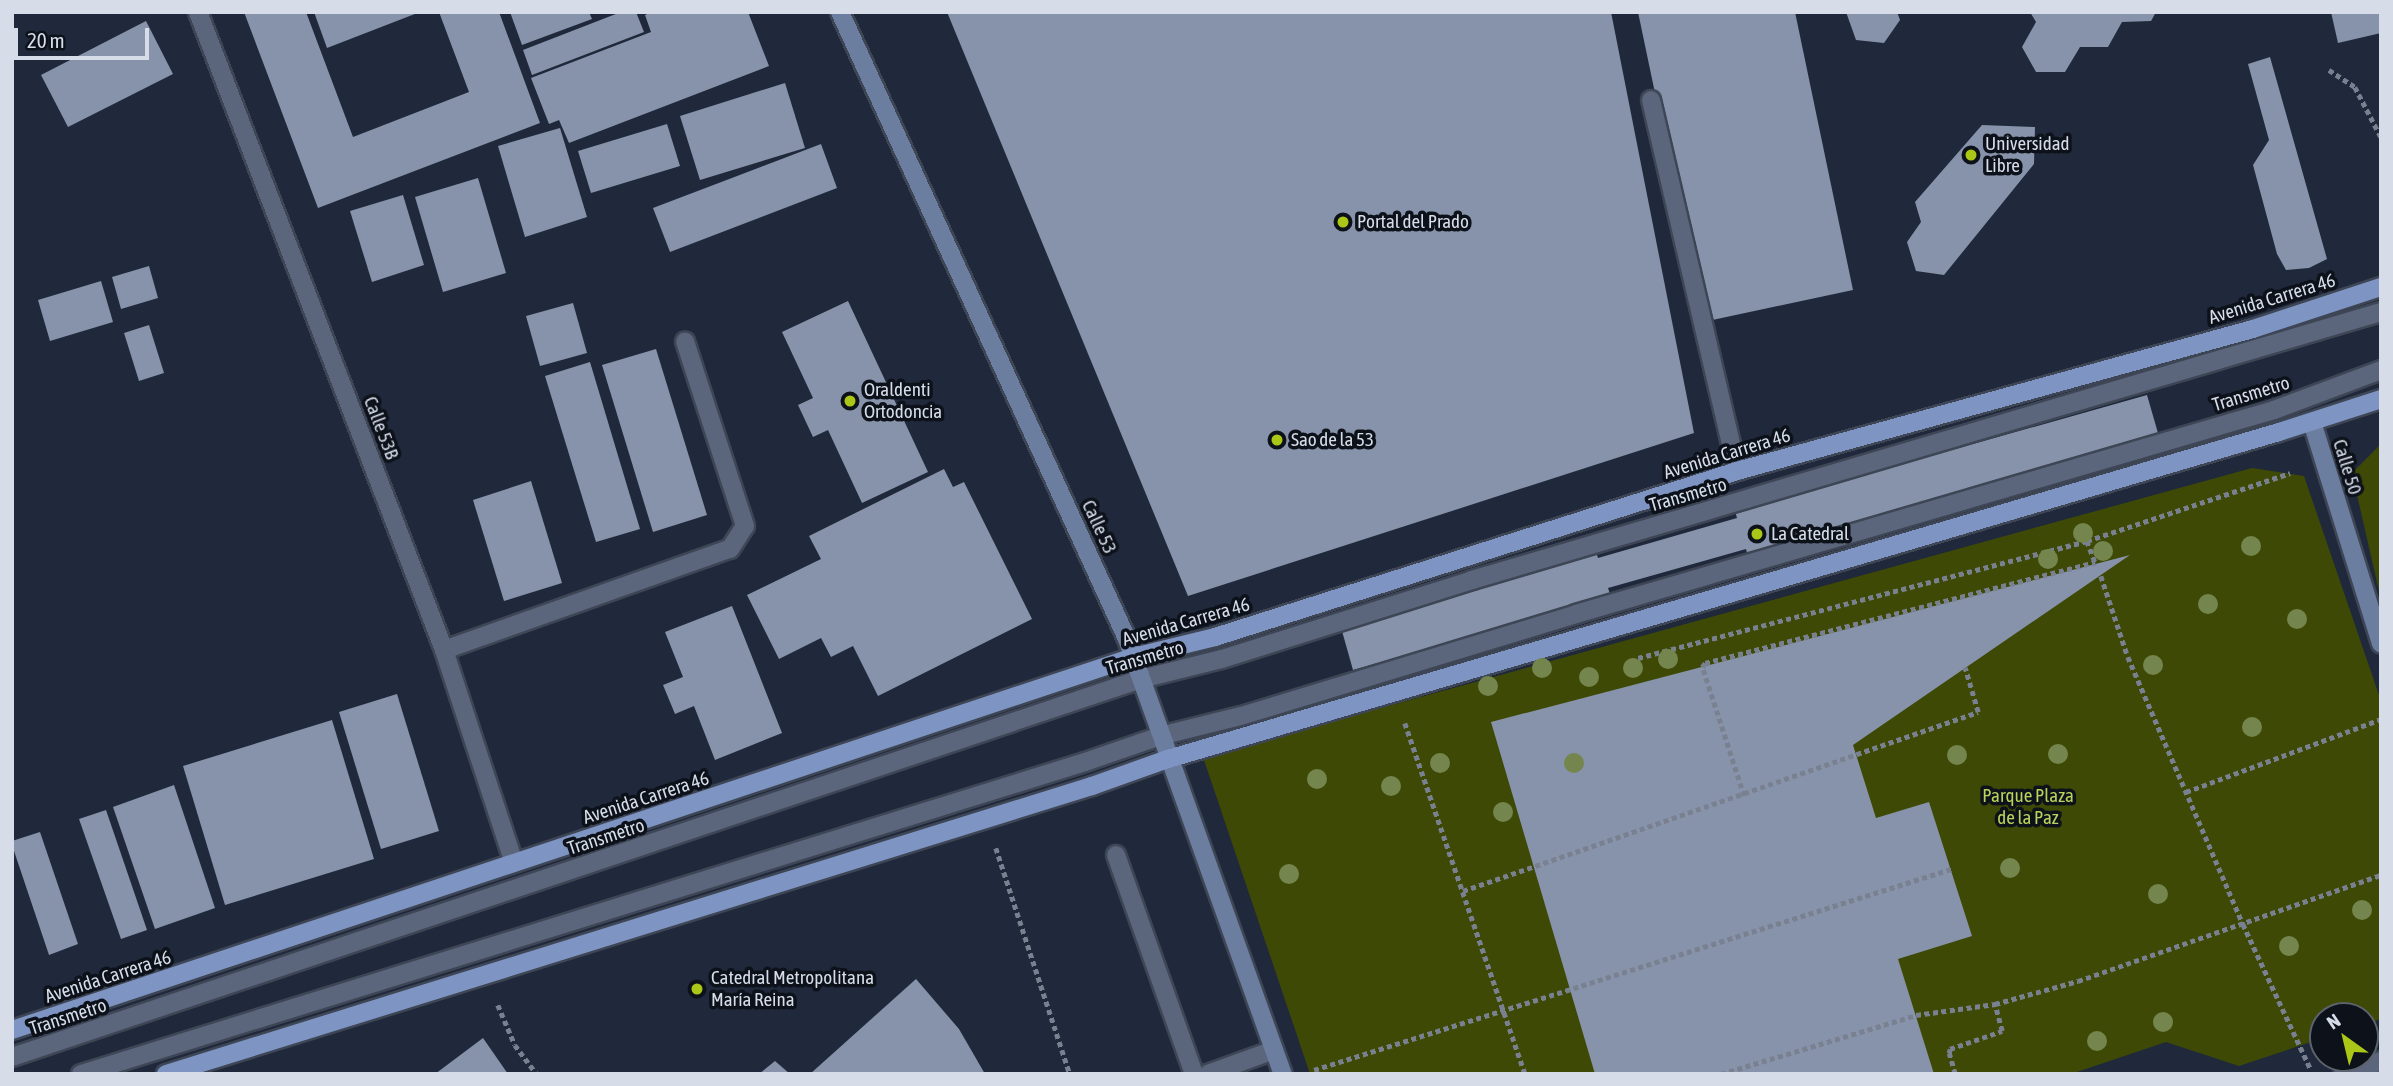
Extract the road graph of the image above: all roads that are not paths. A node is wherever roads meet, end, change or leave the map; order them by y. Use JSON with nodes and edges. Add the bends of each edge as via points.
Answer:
{"nodes":[{"id":1,"x":198,"y":12,"type":"edge"},
{"id":2,"x":840,"y":12,"type":"edge"},
{"id":3,"x":1651,"y":100,"type":"dead end"},
{"id":4,"x":2381,"y":287,"type":"edge"},
{"id":5,"x":2381,"y":312,"type":"edge"},
{"id":6,"x":685,"y":341,"type":"dead end"},
{"id":7,"x":2381,"y":370,"type":"edge"},
{"id":8,"x":2381,"y":399,"type":"edge"},
{"id":9,"x":2312,"y":422,"type":"junction"},
{"id":10,"x":1737,"y":471,"type":"junction"},
{"id":11,"x":2381,"y":644,"type":"edge"},
{"id":12,"x":444,"y":649,"type":"junction"},
{"id":13,"x":1133,"y":657,"type":"junction"},
{"id":14,"x":1142,"y":679,"type":"junction"},
{"id":15,"x":1160,"y":736,"type":"junction"},
{"id":16,"x":1168,"y":759,"type":"junction"},
{"id":17,"x":1116,"y":855,"type":"dead end"},
{"id":18,"x":514,"y":863,"type":"junction"},
{"id":19,"x":12,"y":1030,"type":"edge"},
{"id":20,"x":1274,"y":1050,"type":"junction"},
{"id":21,"x":12,"y":1057,"type":"edge"},
{"id":22,"x":2381,"y":1061,"type":"edge"},
{"id":23,"x":81,"y":1074,"type":"edge"},
{"id":24,"x":166,"y":1074,"type":"edge"},
{"id":25,"x":1194,"y":1074,"type":"edge"},
{"id":26,"x":1209,"y":1074,"type":"edge"},
{"id":27,"x":1283,"y":1074,"type":"edge"},
{"id":28,"x":2343,"y":1074,"type":"edge"}],
"edges":[{"from":1,"to":12,"type":"street","name":"Calle 53B"},
{"from":2,"to":13,"type":"street","name":"Calle 53"},
{"from":3,"to":10,"type":"street"},
{"from":4,"to":10,"type":"main road","name":"Avenida Carrera 46","via":[[2253,329]]},
{"from":5,"to":14,"type":"street","name":"Transmetro","via":[[1472,580],[1222,659]]},
{"from":6,"to":12,"type":"street","via":[[745,526],[730,549]]},
{"from":7,"to":15,"type":"street","name":"Transmetro","via":[[2274,410],[1241,716]]},
{"from":8,"to":9,"type":"main road"},
{"from":9,"to":11,"type":"street","name":"Calle 50"},
{"from":9,"to":16,"type":"main road"},
{"from":10,"to":13,"type":"main road","name":"Avenida Carrera 46","via":[[1215,637]]},
{"from":12,"to":18,"type":"street","name":"Calle 53B"},
{"from":13,"to":14,"type":"street","name":"Calle 53"},
{"from":13,"to":18,"type":"main road","name":"Avenida Carrera 46"},
{"from":14,"to":15,"type":"street","name":"Calle 53"},
{"from":14,"to":21,"type":"street","name":"Transmetro"},
{"from":15,"to":16,"type":"street","name":"Calle 53"},
{"from":15,"to":23,"type":"street","name":"Transmetro"},
{"from":16,"to":20,"type":"street","name":"Calle 53"},
{"from":16,"to":24,"type":"main road"},
{"from":17,"to":25,"type":"street"},
{"from":18,"to":19,"type":"main road","name":"Avenida Carrera 46"},
{"from":20,"to":26,"type":"street"},
{"from":20,"to":27,"type":"street","name":"Calle 53"},
{"from":22,"to":28,"type":"street"}]}
